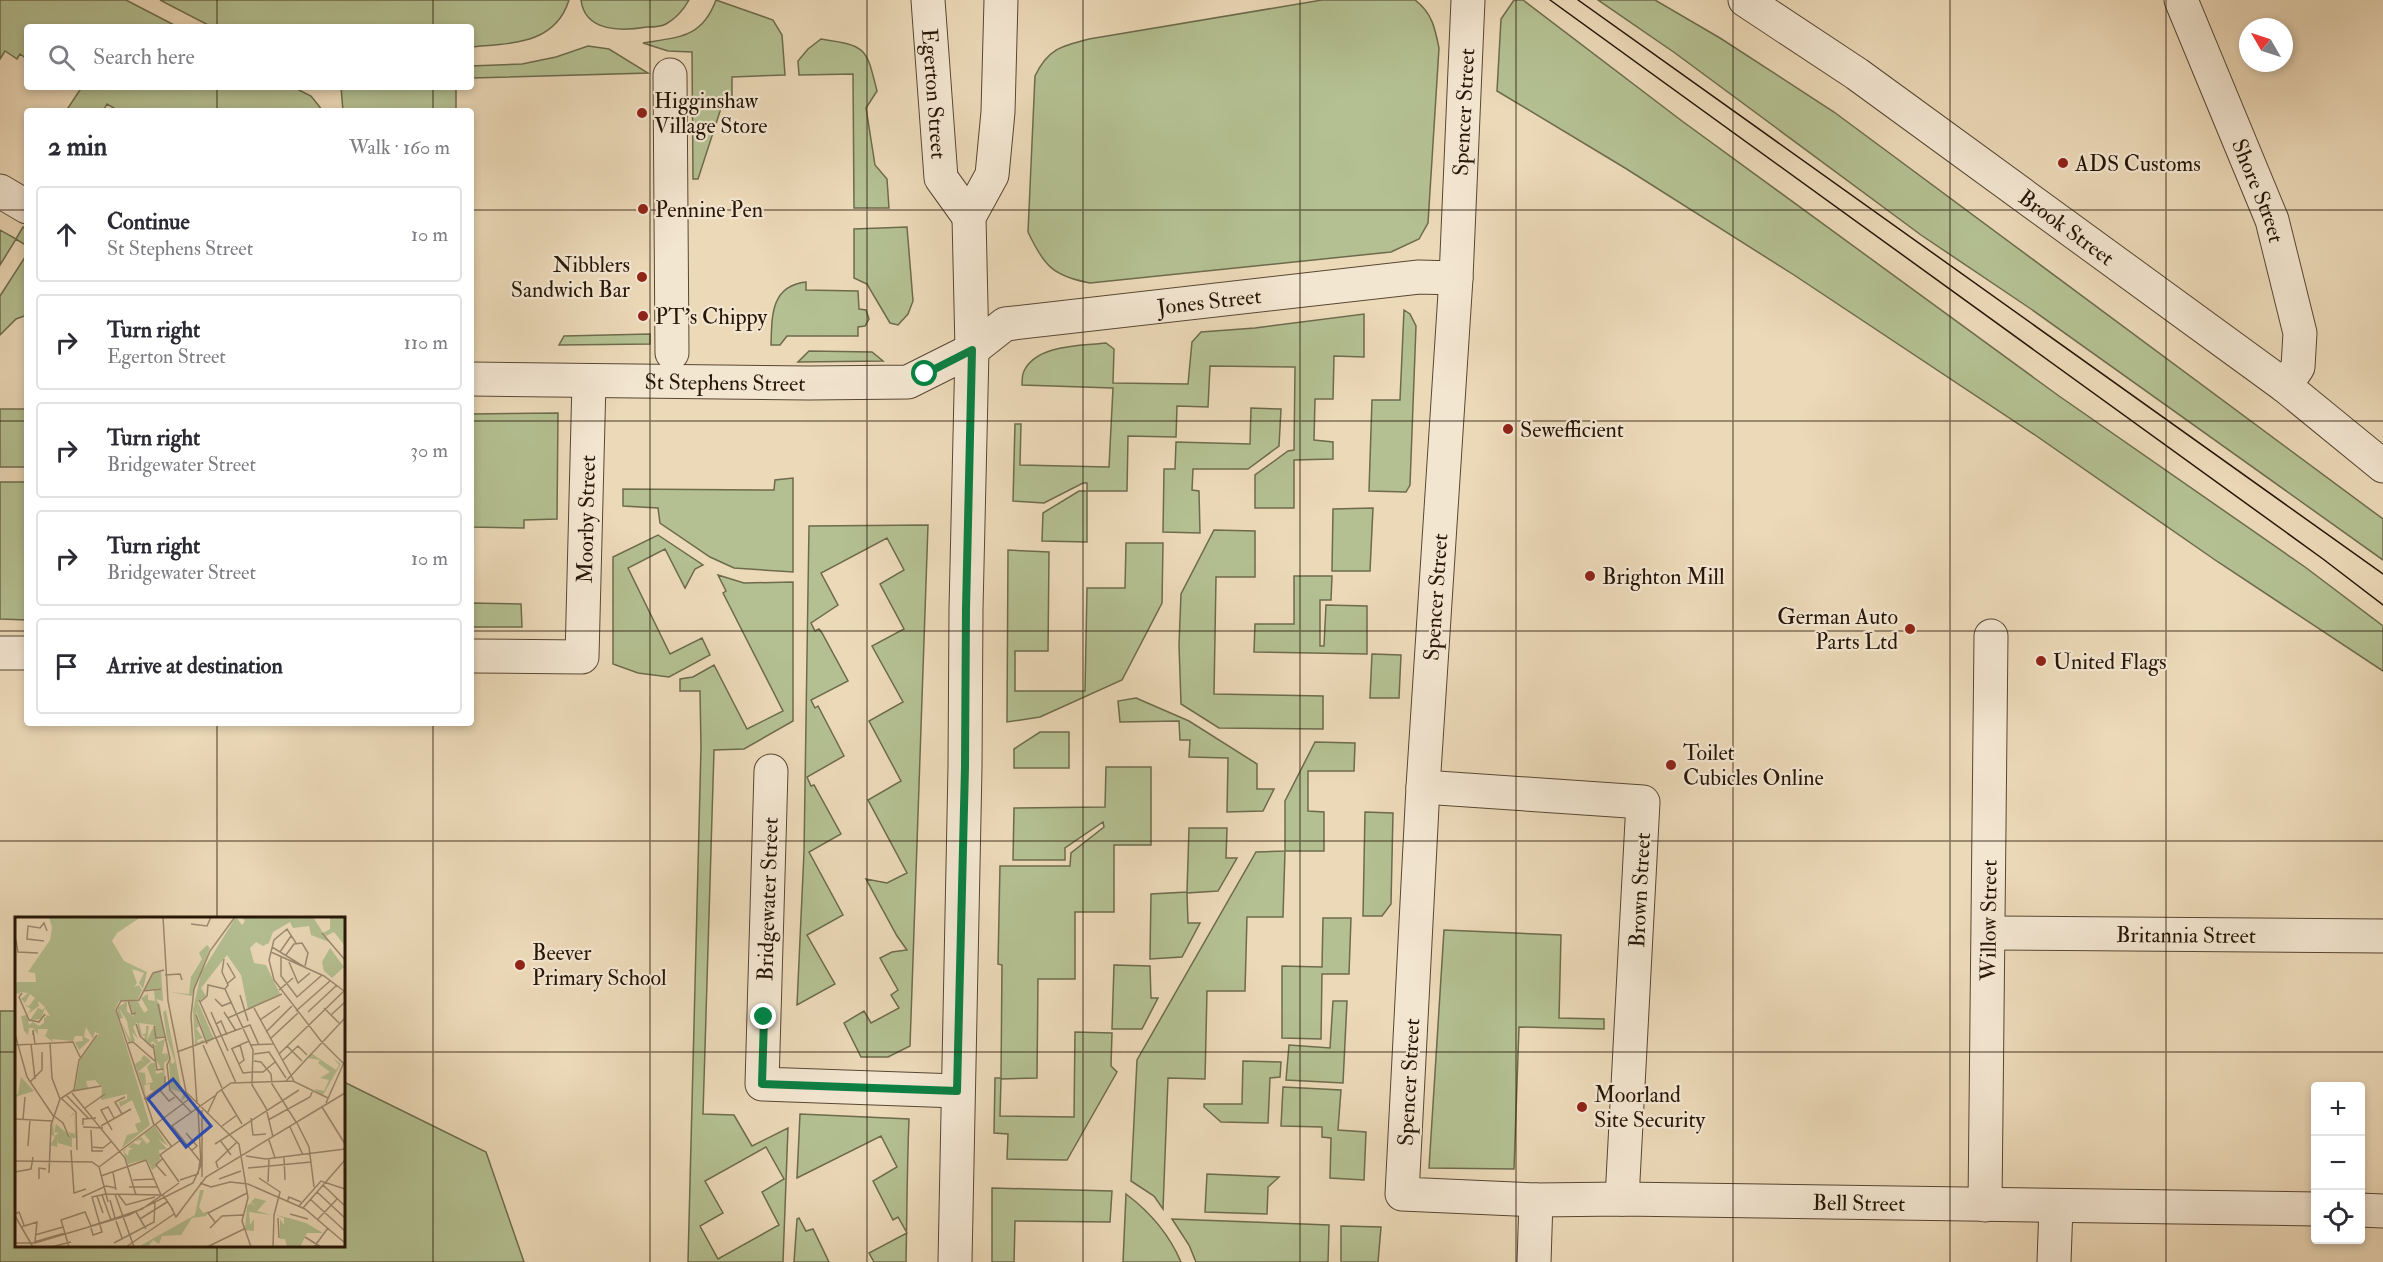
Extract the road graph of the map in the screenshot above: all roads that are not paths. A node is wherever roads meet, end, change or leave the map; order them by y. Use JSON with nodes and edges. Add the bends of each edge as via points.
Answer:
{"nodes":[{"id":1,"x":928,"y":0,"type":"edge"},
{"id":2,"x":1001,"y":0,"type":"edge"},
{"id":3,"x":1468,"y":0,"type":"edge"},
{"id":4,"x":1745,"y":0,"type":"edge"},
{"id":5,"x":2181,"y":0,"type":"edge"},
{"id":6,"x":670,"y":75,"type":"dead end"},
{"id":7,"x":0,"y":191,"type":"edge"},
{"id":8,"x":24,"y":205,"type":"edge"},
{"id":9,"x":969,"y":217,"type":"junction"},
{"id":10,"x":1456,"y":278,"type":"junction"},
{"id":11,"x":972,"y":350,"type":"junction"},
{"id":12,"x":672,"y":353,"type":"dead end"},
{"id":13,"x":474,"y":379,"type":"edge"},
{"id":14,"x":589,"y":381,"type":"junction"},
{"id":15,"x":2285,"y":386,"type":"junction"},
{"id":16,"x":2383,"y":466,"type":"edge"},
{"id":17,"x":1991,"y":636,"type":"dead end"},
{"id":18,"x":0,"y":653,"type":"edge"},
{"id":19,"x":24,"y":653,"type":"edge"},
{"id":20,"x":474,"y":656,"type":"edge"},
{"id":21,"x":771,"y":771,"type":"dead end"},
{"id":22,"x":1423,"y":787,"type":"junction"},
{"id":23,"x":1990,"y":933,"type":"junction"},
{"id":24,"x":2383,"y":936,"type":"edge"},
{"id":25,"x":957,"y":1091,"type":"junction"},
{"id":26,"x":1402,"y":1194,"type":"joint"},
{"id":27,"x":1536,"y":1200,"type":"junction"},
{"id":28,"x":1622,"y":1200,"type":"junction"},
{"id":29,"x":1985,"y":1205,"type":"junction"},
{"id":30,"x":2056,"y":1206,"type":"junction"},
{"id":31,"x":2311,"y":1209,"type":"edge"},
{"id":32,"x":2365,"y":1210,"type":"edge"},
{"id":33,"x":2383,"y":1211,"type":"edge"},
{"id":34,"x":954,"y":1262,"type":"edge"},
{"id":35,"x":1534,"y":1262,"type":"edge"},
{"id":36,"x":2054,"y":1262,"type":"edge"}],
"edges":[{"from":1,"to":9,"type":"street","name":"Egerton Street","via":[[941,178]]},
{"from":2,"to":9,"type":"street","via":[[992,175]]},
{"from":3,"to":10,"type":"street","name":"Spencer Street"},
{"from":4,"to":15,"type":"street","name":"Brook Street","via":[[1857,74]]},
{"from":5,"to":15,"type":"street","name":"Shore Street","via":[[2272,220],[2300,333],[2298,368]]},
{"from":6,"to":12,"type":"street"},
{"from":7,"to":8,"type":"street"},
{"from":9,"to":11,"type":"street"},
{"from":10,"to":11,"type":"street","name":"Jones Street","via":[[1419,277],[1005,324]]},
{"from":10,"to":22,"type":"street","name":"Spencer Street"},
{"from":11,"to":14,"type":"street","name":"St Stephens Street","via":[[909,382]]},
{"from":11,"to":25,"type":"street"},
{"from":13,"to":14,"type":"street","name":"St Stephens Street"},
{"from":14,"to":20,"type":"street","name":"Moorby Street","via":[[582,657]]},
{"from":15,"to":16,"type":"street","name":"Brook Street"},
{"from":17,"to":23,"type":"street","name":"Willow Street"},
{"from":18,"to":19,"type":"street"},
{"from":21,"to":25,"type":"street","name":"Bridgewater Street","via":[[762,1084]]},
{"from":22,"to":26,"type":"street","name":"Spencer Street"},
{"from":22,"to":28,"type":"street","name":"Brown Street","via":[[1643,802]]},
{"from":23,"to":24,"type":"street","name":"Britannia Street"},
{"from":23,"to":29,"type":"street","name":"Willow Street"},
{"from":25,"to":34,"type":"street"},
{"from":26,"to":27,"type":"street","name":"Bell Street"},
{"from":27,"to":28,"type":"street","name":"Bell Street"},
{"from":27,"to":35,"type":"street"},
{"from":28,"to":29,"type":"street","name":"Bell Street"},
{"from":29,"to":30,"type":"street","name":"Bell Street"},
{"from":30,"to":31,"type":"street","name":"Bell Street"},
{"from":30,"to":36,"type":"street"},
{"from":32,"to":33,"type":"street"}]}
